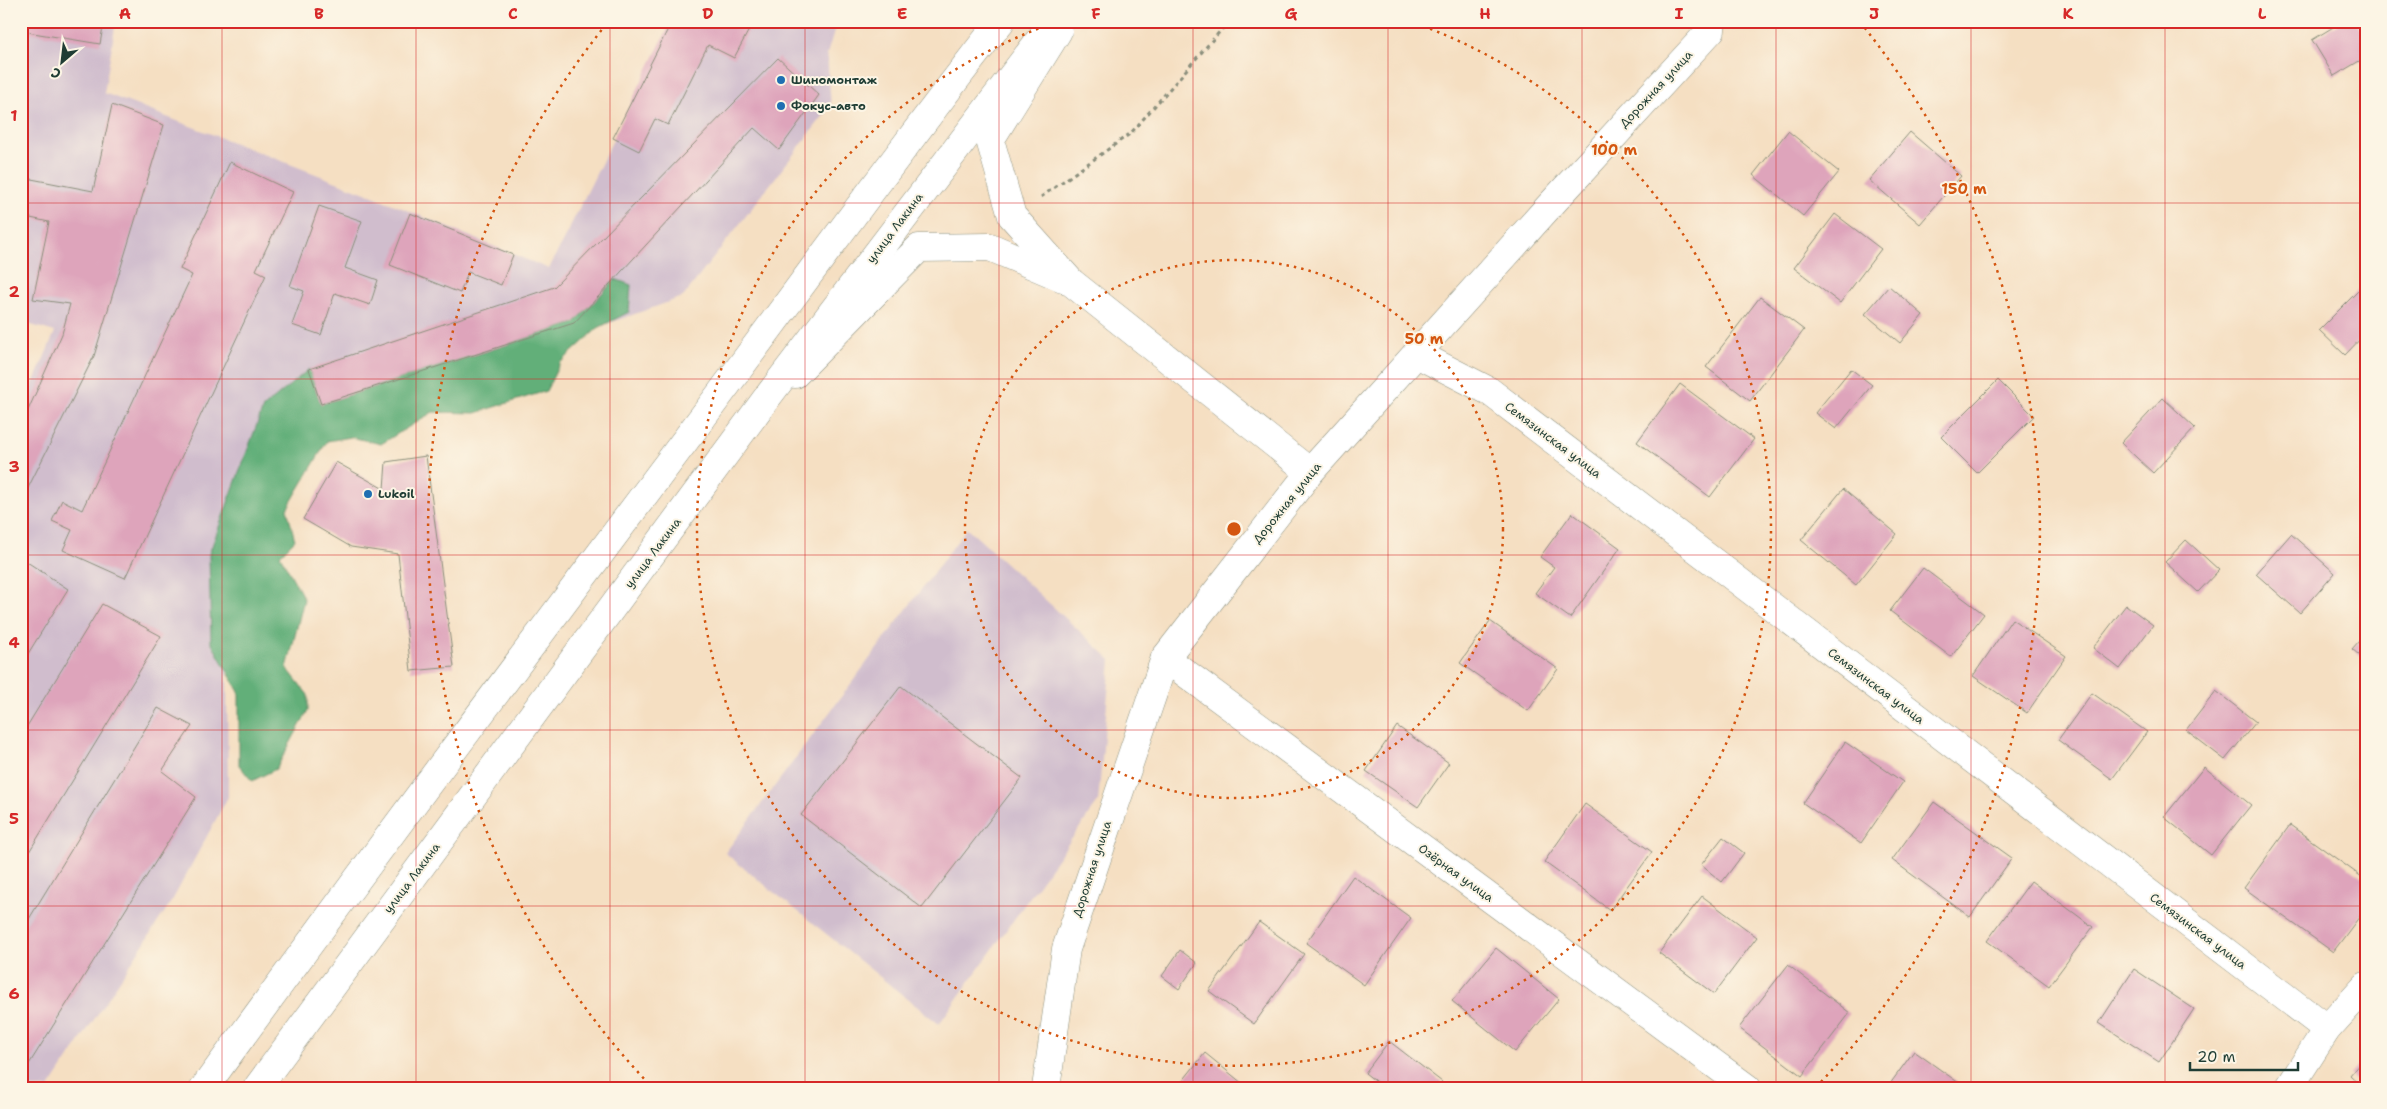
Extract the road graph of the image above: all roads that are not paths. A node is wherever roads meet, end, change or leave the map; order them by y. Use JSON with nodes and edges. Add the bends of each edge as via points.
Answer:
{"nodes":[{"id":1,"x":1001,"y":21,"type":"edge"},
{"id":2,"x":1054,"y":21,"type":"edge"},
{"id":3,"x":1064,"y":21,"type":"edge"},
{"id":4,"x":1710,"y":21,"type":"edge"},
{"id":5,"x":1071,"y":282,"type":"junction"},
{"id":6,"x":1417,"y":354,"type":"junction"},
{"id":7,"x":766,"y":399,"type":"junction"},
{"id":8,"x":1310,"y":472,"type":"junction"},
{"id":9,"x":1165,"y":658,"type":"junction"},
{"id":10,"x":2362,"y":997,"type":"edge"},
{"id":11,"x":2327,"y":1029,"type":"junction"},
{"id":12,"x":204,"y":1088,"type":"edge"},
{"id":13,"x":257,"y":1088,"type":"edge"},
{"id":14,"x":1046,"y":1088,"type":"edge"},
{"id":15,"x":1747,"y":1088,"type":"edge"},
{"id":16,"x":2289,"y":1088,"type":"edge"}],
"edges":[{"from":1,"to":12,"type":"main road","via":[[920,124],[291,966]]},
{"from":2,"to":7,"type":"main road","name":"улица Лакина"},
{"from":3,"to":5,"type":"main road","via":[[990,140],[1012,216]]},
{"from":4,"to":6,"type":"main road","name":"Дорожная улица","via":[[1711,30]]},
{"from":5,"to":7,"type":"main road","via":[[990,247],[919,248],[814,357]]},
{"from":5,"to":8,"type":"main road"},
{"from":6,"to":8,"type":"main road","name":"Дорожная улица"},
{"from":6,"to":11,"type":"main road","name":"Семязинская улица","via":[[1489,391]]},
{"from":7,"to":13,"type":"main road","name":"улица Лакина"},
{"from":8,"to":9,"type":"main road","name":"Дорожная улица"},
{"from":9,"to":14,"type":"main road","name":"Дорожная улица","via":[[1066,949]]},
{"from":9,"to":15,"type":"main road","name":"Озёрная улица"},
{"from":10,"to":11,"type":"main road"},
{"from":11,"to":16,"type":"main road"}]}
